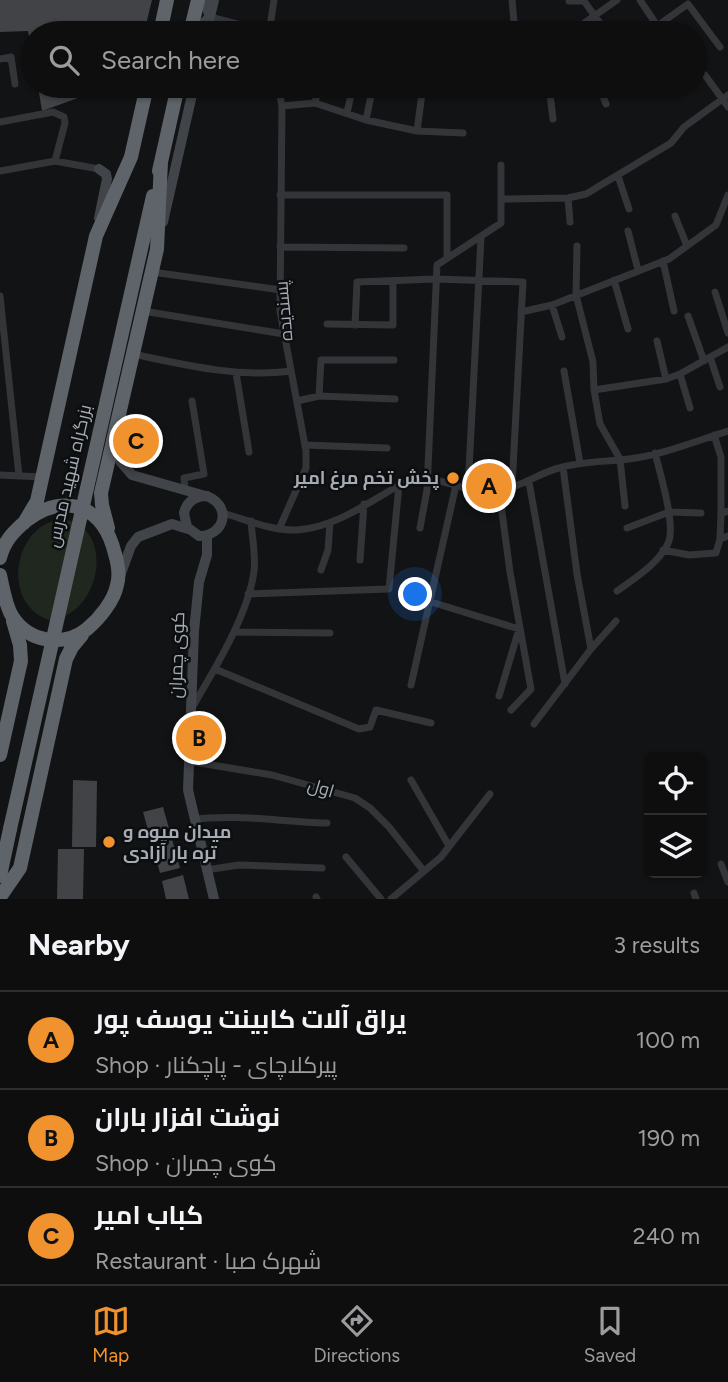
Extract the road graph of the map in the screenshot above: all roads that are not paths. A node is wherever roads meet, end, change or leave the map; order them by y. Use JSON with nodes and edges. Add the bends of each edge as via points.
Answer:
{"nodes":[{"id":1,"x":167,"y":0,"type":"edge"},
{"id":2,"x":198,"y":0,"type":"edge"},
{"id":3,"x":204,"y":0,"type":"edge"},
{"id":4,"x":214,"y":0,"type":"edge"},
{"id":5,"x":274,"y":0,"type":"edge"},
{"id":6,"x":512,"y":0,"type":"edge"},
{"id":7,"x":615,"y":0,"type":"edge"},
{"id":8,"x":640,"y":0,"type":"edge"},
{"id":9,"x":569,"y":1,"type":"edge"},
{"id":10,"x":595,"y":15,"type":"junction"},
{"id":11,"x":210,"y":17,"type":"junction"},
{"id":12,"x":163,"y":21,"type":"edge"},
{"id":13,"x":194,"y":21,"type":"edge"},
{"id":14,"x":205,"y":21,"type":"edge"},
{"id":15,"x":209,"y":21,"type":"edge"},
{"id":16,"x":225,"y":21,"type":"edge"},
{"id":17,"x":271,"y":21,"type":"edge"},
{"id":18,"x":514,"y":21,"type":"edge"},
{"id":19,"x":587,"y":21,"type":"edge"},
{"id":20,"x":599,"y":21,"type":"edge"},
{"id":21,"x":654,"y":21,"type":"edge"},
{"id":22,"x":670,"y":21,"type":"edge"},
{"id":23,"x":701,"y":21,"type":"edge"},
{"id":24,"x":707,"y":30,"type":"edge"},
{"id":25,"x":720,"y":47,"type":"dead end"},
{"id":26,"x":0,"y":59,"type":"edge"},
{"id":27,"x":707,"y":77,"type":"edge"},
{"id":28,"x":15,"y":84,"type":"dead end"},
{"id":29,"x":145,"y":98,"type":"edge"},
{"id":30,"x":175,"y":98,"type":"edge"},
{"id":31,"x":191,"y":98,"type":"edge"},
{"id":32,"x":280,"y":98,"type":"edge"},
{"id":33,"x":316,"y":98,"type":"edge"},
{"id":34,"x":350,"y":98,"type":"edge"},
{"id":35,"x":371,"y":98,"type":"edge"},
{"id":36,"x":421,"y":98,"type":"edge"},
{"id":37,"x":550,"y":98,"type":"edge"},
{"id":38,"x":604,"y":98,"type":"edge"},
{"id":39,"x":725,"y":98,"type":"edge"},
{"id":40,"x":315,"y":103,"type":"junction"},
{"id":41,"x":606,"y":104,"type":"dead end"},
{"id":42,"x":282,"y":106,"type":"junction"},
{"id":43,"x":728,"y":107,"type":"edge"},
{"id":44,"x":346,"y":113,"type":"junction"},
{"id":45,"x":553,"y":119,"type":"dead end"},
{"id":46,"x":366,"y":120,"type":"junction"},
{"id":47,"x":0,"y":122,"type":"edge"},
{"id":48,"x":417,"y":131,"type":"junction"},
{"id":49,"x":463,"y":133,"type":"dead end"},
{"id":50,"x":55,"y":161,"type":"junction"},
{"id":51,"x":129,"y":161,"type":"junction"},
{"id":52,"x":161,"y":162,"type":"junction"},
{"id":53,"x":501,"y":165,"type":"dead end"},
{"id":54,"x":99,"y":169,"type":"junction"},
{"id":55,"x":0,"y":172,"type":"edge"},
{"id":56,"x":618,"y":176,"type":"junction"},
{"id":57,"x":280,"y":195,"type":"junction"},
{"id":58,"x":728,"y":195,"type":"edge"},
{"id":59,"x":568,"y":198,"type":"junction"},
{"id":60,"x":502,"y":199,"type":"junction"},
{"id":61,"x":629,"y":209,"type":"dead end"},
{"id":62,"x":675,"y":216,"type":"dead end"},
{"id":63,"x":570,"y":222,"type":"dead end"},
{"id":64,"x":628,"y":231,"type":"dead end"},
{"id":65,"x":96,"y":236,"type":"junction"},
{"id":66,"x":481,"y":239,"type":"junction"},
{"id":67,"x":576,"y":246,"type":"dead end"},
{"id":68,"x":687,"y":246,"type":"junction"},
{"id":69,"x":280,"y":247,"type":"junction"},
{"id":70,"x":404,"y":248,"type":"dead end"},
{"id":71,"x":157,"y":249,"type":"junction"},
{"id":72,"x":447,"y":257,"type":"junction"},
{"id":73,"x":663,"y":261,"type":"junction"},
{"id":74,"x":638,"y":270,"type":"junction"},
{"id":75,"x":152,"y":272,"type":"junction"},
{"id":76,"x":435,"y":279,"type":"junction"},
{"id":77,"x":480,"y":280,"type":"junction"},
{"id":78,"x":614,"y":280,"type":"junction"},
{"id":79,"x":393,"y":281,"type":"junction"},
{"id":80,"x":281,"y":290,"type":"junction"},
{"id":81,"x":715,"y":292,"type":"dead end"},
{"id":82,"x":576,"y":295,"type":"junction"},
{"id":83,"x":0,"y":296,"type":"edge"},
{"id":84,"x":552,"y":305,"type":"junction"},
{"id":85,"x":674,"y":310,"type":"dead end"},
{"id":86,"x":143,"y":311,"type":"junction"},
{"id":87,"x":522,"y":312,"type":"junction"},
{"id":88,"x":688,"y":316,"type":"dead end"},
{"id":89,"x":327,"y":324,"type":"dead end"},
{"id":90,"x":355,"y":325,"type":"junction"},
{"id":91,"x":628,"y":329,"type":"dead end"},
{"id":92,"x":728,"y":333,"type":"edge"},
{"id":93,"x":284,"y":334,"type":"junction"},
{"id":94,"x":562,"y":337,"type":"dead end"},
{"id":95,"x":657,"y":341,"type":"dead end"},
{"id":96,"x":728,"y":347,"type":"edge"},
{"id":97,"x":133,"y":354,"type":"junction"},
{"id":98,"x":707,"y":359,"type":"junction"},
{"id":99,"x":394,"y":360,"type":"dead end"},
{"id":100,"x":291,"y":371,"type":"junction"},
{"id":101,"x":564,"y":371,"type":"dead end"},
{"id":102,"x":236,"y":373,"type":"junction"},
{"id":103,"x":680,"y":374,"type":"junction"},
{"id":104,"x":666,"y":379,"type":"junction"},
{"id":105,"x":720,"y":387,"type":"dead end"},
{"id":106,"x":594,"y":390,"type":"junction"},
{"id":107,"x":319,"y":396,"type":"junction"},
{"id":108,"x":395,"y":399,"type":"dead end"},
{"id":109,"x":192,"y":401,"type":"dead end"},
{"id":110,"x":297,"y":401,"type":"junction"},
{"id":111,"x":690,"y":408,"type":"dead end"},
{"id":112,"x":728,"y":431,"type":"edge"},
{"id":113,"x":714,"y":435,"type":"junction"},
{"id":114,"x":114,"y":436,"type":"junction"},
{"id":115,"x":304,"y":445,"type":"junction"},
{"id":116,"x":387,"y":448,"type":"dead end"},
{"id":117,"x":249,"y":452,"type":"dead end"},
{"id":118,"x":655,"y":453,"type":"junction"},
{"id":119,"x":620,"y":459,"type":"junction"},
{"id":120,"x":580,"y":463,"type":"junction"},
{"id":121,"x":563,"y":467,"type":"junction"},
{"id":122,"x":0,"y":475,"type":"edge"},
{"id":123,"x":19,"y":476,"type":"junction"},
{"id":124,"x":42,"y":477,"type":"junction"},
{"id":125,"x":426,"y":477,"type":"junction"},
{"id":126,"x":529,"y":482,"type":"junction"},
{"id":127,"x":399,"y":485,"type":"junction"},
{"id":128,"x":456,"y":485,"type":"junction"},
{"id":129,"x":512,"y":487,"type":"junction"},
{"id":130,"x":468,"y":489,"type":"junction"},
{"id":131,"x":499,"y":490,"type":"junction"},
{"id":132,"x":185,"y":491,"type":"junction"},
{"id":133,"x":207,"y":496,"type":"junction"},
{"id":134,"x":364,"y":504,"type":"junction"},
{"id":135,"x":625,"y":506,"type":"dead end"},
{"id":136,"x":669,"y":512,"type":"junction"},
{"id":137,"x":725,"y":512,"type":"edge"},
{"id":138,"x":223,"y":513,"type":"junction"},
{"id":139,"x":701,"y":513,"type":"dead end"},
{"id":140,"x":251,"y":521,"type":"junction"},
{"id":141,"x":24,"y":523,"type":"junction"},
{"id":142,"x":330,"y":523,"type":"junction"},
{"id":143,"x":279,"y":528,"type":"junction"},
{"id":144,"x":420,"y":528,"type":"dead end"},
{"id":145,"x":627,"y":528,"type":"dead end"},
{"id":146,"x":188,"y":529,"type":"junction"},
{"id":147,"x":110,"y":535,"type":"junction"},
{"id":148,"x":207,"y":536,"type":"junction"},
{"id":149,"x":5,"y":537,"type":"edge"},
{"id":150,"x":724,"y":538,"type":"edge"},
{"id":151,"x":663,"y":550,"type":"junction"},
{"id":152,"x":0,"y":558,"type":"edge"},
{"id":153,"x":360,"y":560,"type":"dead end"},
{"id":154,"x":321,"y":569,"type":"dead end"},
{"id":155,"x":0,"y":577,"type":"edge"},
{"id":156,"x":117,"y":586,"type":"junction"},
{"id":157,"x":617,"y":591,"type":"dead end"},
{"id":158,"x":248,"y":594,"type":"junction"},
{"id":159,"x":428,"y":601,"type":"junction"},
{"id":160,"x":8,"y":606,"type":"junction"},
{"id":161,"x":616,"y":621,"type":"dead end"},
{"id":162,"x":93,"y":623,"type":"junction"},
{"id":163,"x":519,"y":629,"type":"junction"},
{"id":164,"x":234,"y":632,"type":"junction"},
{"id":165,"x":330,"y":633,"type":"dead end"},
{"id":166,"x":591,"y":649,"type":"junction"},
{"id":167,"x":215,"y":669,"type":"junction"},
{"id":168,"x":565,"y":684,"type":"junction"},
{"id":169,"x":411,"y":685,"type":"dead end"},
{"id":170,"x":499,"y":696,"type":"dead end"},
{"id":171,"x":193,"y":706,"type":"junction"},
{"id":172,"x":512,"y":710,"type":"dead end"},
{"id":173,"x":431,"y":723,"type":"dead end"},
{"id":174,"x":534,"y":724,"type":"dead end"},
{"id":175,"x":0,"y":755,"type":"edge"},
{"id":176,"x":188,"y":761,"type":"junction"},
{"id":177,"x":411,"y":780,"type":"dead end"},
{"id":178,"x":490,"y":794,"type":"dead end"},
{"id":179,"x":194,"y":819,"type":"junction"},
{"id":180,"x":327,"y":823,"type":"dead end"},
{"id":181,"x":449,"y":846,"type":"junction"},
{"id":182,"x":346,"y":857,"type":"dead end"},
{"id":183,"x":721,"y":864,"type":"dead end"},
{"id":184,"x":322,"y":868,"type":"dead end"},
{"id":185,"x":206,"y":870,"type":"junction"},
{"id":186,"x":424,"y":870,"type":"junction"},
{"id":187,"x":0,"y":876,"type":"edge"},
{"id":188,"x":728,"y":882,"type":"edge"},
{"id":189,"x":0,"y":897,"type":"edge"},
{"id":190,"x":214,"y":899,"type":"edge"},
{"id":191,"x":381,"y":899,"type":"edge"},
{"id":192,"x":391,"y":899,"type":"edge"}],
"edges":[{"from":1,"to":12,"type":"highway"},
{"from":2,"to":13,"type":"highway"},
{"from":3,"to":11,"type":"main road"},
{"from":4,"to":11,"type":"main road"},
{"from":5,"to":17,"type":"street"},
{"from":6,"to":18,"type":"street"},
{"from":7,"to":10,"type":"street"},
{"from":8,"to":21,"type":"street"},
{"from":9,"to":10,"type":"street","via":[[583,1]]},
{"from":10,"to":19,"type":"street"},
{"from":10,"to":20,"type":"street"},
{"from":11,"to":14,"type":"main road"},
{"from":11,"to":15,"type":"main road"},
{"from":11,"to":16,"type":"street"},
{"from":22,"to":23,"type":"street","via":[[688,4]]},
{"from":24,"to":25,"type":"street"},
{"from":26,"to":28,"type":"street","via":[[11,57]]},
{"from":27,"to":39,"type":"street"},
{"from":29,"to":51,"type":"highway","name":"بزرگراه شهید مدرس"},
{"from":30,"to":52,"type":"highway","name":"بزرگراه شهید مدرس"},
{"from":31,"to":71,"type":"main road"},
{"from":32,"to":42,"type":"street","name":"پسندیده"},
{"from":33,"to":40,"type":"street"},
{"from":34,"to":44,"type":"street"},
{"from":35,"to":46,"type":"street"},
{"from":36,"to":48,"type":"street"},
{"from":37,"to":45,"type":"street"},
{"from":38,"to":41,"type":"street"},
{"from":39,"to":43,"type":"street"},
{"from":39,"to":56,"type":"street","via":[[684,127],[671,143]]},
{"from":40,"to":42,"type":"street"},
{"from":40,"to":44,"type":"street"},
{"from":42,"to":57,"type":"street","name":"پسندیده"},
{"from":44,"to":46,"type":"street"},
{"from":46,"to":48,"type":"street"},
{"from":47,"to":50,"type":"street","via":[[60,113],[65,123]]},
{"from":48,"to":49,"type":"street"},
{"from":50,"to":54,"type":"street"},
{"from":50,"to":55,"type":"street"},
{"from":51,"to":54,"type":"main road","via":[[119,169]]},
{"from":51,"to":65,"type":"highway","name":"بزرگراه شهید مدرس"},
{"from":52,"to":71,"type":"highway","name":"بزرگراه شهید مدرس"},
{"from":52,"to":187,"type":"highway","name":"بزرگراه شهید مدرس","bridge":true},
{"from":53,"to":60,"type":"street"},
{"from":54,"to":65,"type":"main road","via":[[107,180]]},
{"from":56,"to":59,"type":"street","via":[[586,194]]},
{"from":56,"to":61,"type":"street"},
{"from":57,"to":69,"type":"street","name":"پسندیده"},
{"from":57,"to":72,"type":"street","via":[[447,195]]},
{"from":58,"to":68,"type":"street","via":[[716,225]]},
{"from":59,"to":60,"type":"street"},
{"from":59,"to":63,"type":"street"},
{"from":60,"to":66,"type":"street","via":[[501,223]]},
{"from":62,"to":68,"type":"street"},
{"from":64,"to":74,"type":"street"},
{"from":65,"to":124,"type":"highway","name":"بزرگراه شهید مدرس"},
{"from":66,"to":72,"type":"street"},
{"from":66,"to":77,"type":"street"},
{"from":67,"to":82,"type":"street"},
{"from":68,"to":73,"type":"street"},
{"from":69,"to":70,"type":"street"},
{"from":69,"to":80,"type":"street","name":"پسندیده"},
{"from":71,"to":75,"type":"highway","name":"بزرگراه شهید مدرس"},
{"from":72,"to":76,"type":"street","via":[[437,265]]},
{"from":73,"to":74,"type":"street"},
{"from":73,"to":85,"type":"street"},
{"from":74,"to":78,"type":"street"},
{"from":75,"to":80,"type":"street"},
{"from":75,"to":86,"type":"highway","name":"بزرگراه شهید مدرس"},
{"from":76,"to":77,"type":"street"},
{"from":76,"to":79,"type":"street"},
{"from":76,"to":125,"type":"street"},
{"from":77,"to":87,"type":"street","via":[[523,282]]},
{"from":77,"to":130,"type":"street"},
{"from":78,"to":82,"type":"street"},
{"from":78,"to":91,"type":"street"},
{"from":79,"to":90,"type":"street","via":[[357,282]]},
{"from":79,"to":90,"type":"street","via":[[393,325]]},
{"from":80,"to":93,"type":"street","name":"پسندیده"},
{"from":81,"to":92,"type":"street"},
{"from":82,"to":84,"type":"street"},
{"from":82,"to":106,"type":"street","via":[[593,362]]},
{"from":83,"to":123,"type":"street"},
{"from":84,"to":87,"type":"street"},
{"from":84,"to":94,"type":"street"},
{"from":86,"to":93,"type":"street"},
{"from":86,"to":97,"type":"highway","name":"بزرگراه شهید مدرس"},
{"from":87,"to":129,"type":"street"},
{"from":88,"to":98,"type":"street"},
{"from":89,"to":90,"type":"street"},
{"from":93,"to":100,"type":"street","name":"پسندیده"},
{"from":95,"to":104,"type":"street"},
{"from":96,"to":98,"type":"street"},
{"from":97,"to":102,"type":"street"},
{"from":97,"to":114,"type":"highway","name":"بزرگراه شهید مدرس"},
{"from":98,"to":103,"type":"street"},
{"from":98,"to":105,"type":"street"},
{"from":99,"to":107,"type":"street","via":[[321,360]]},
{"from":100,"to":102,"type":"street"},
{"from":100,"to":110,"type":"street","name":"پسندیده"},
{"from":101,"to":120,"type":"street"},
{"from":102,"to":117,"type":"street"},
{"from":103,"to":104,"type":"street"},
{"from":103,"to":111,"type":"street"},
{"from":104,"to":106,"type":"street"},
{"from":106,"to":119,"type":"street","via":[[600,424]]},
{"from":107,"to":108,"type":"street"},
{"from":107,"to":110,"type":"street"},
{"from":109,"to":132,"type":"street","via":[[204,474],[184,478]]},
{"from":110,"to":115,"type":"street","name":"پسندیده"},
{"from":112,"to":113,"type":"street"},
{"from":113,"to":118,"type":"street"},
{"from":113,"to":137,"type":"street","via":[[721,457]]},
{"from":114,"to":132,"type":"main road","via":[[120,461],[129,473]]},
{"from":114,"to":147,"type":"highway","name":"بزرگراه شهید مدرس","via":[[101,497]]},
{"from":115,"to":116,"type":"street"},
{"from":115,"to":143,"type":"street","name":"پسندیده","via":[[306,468]]},
{"from":118,"to":119,"type":"street"},
{"from":118,"to":136,"type":"street"},
{"from":119,"to":120,"type":"street"},
{"from":119,"to":135,"type":"street"},
{"from":120,"to":121,"type":"street"},
{"from":121,"to":126,"type":"street"},
{"from":121,"to":166,"type":"street"},
{"from":122,"to":123,"type":"street"},
{"from":123,"to":124,"type":"street"},
{"from":124,"to":141,"type":"highway","name":"بزرگراه شهید مدرس","via":[[36,503]]},
{"from":125,"to":127,"type":"street"},
{"from":125,"to":128,"type":"street"},
{"from":125,"to":144,"type":"street","via":[[428,490]]},
{"from":126,"to":129,"type":"street"},
{"from":126,"to":168,"type":"street"},
{"from":127,"to":134,"type":"street"},
{"from":127,"to":158,"type":"street","via":[[389,589]]},
{"from":128,"to":130,"type":"street"},
{"from":128,"to":159,"type":"street"},
{"from":129,"to":131,"type":"street"},
{"from":130,"to":131,"type":"street"},
{"from":131,"to":163,"type":"street"},
{"from":132,"to":133,"type":"main road"},
{"from":133,"to":138,"type":"main road","via":[[218,502]]},
{"from":133,"to":146,"type":"main road","via":[[194,498],[186,507]]},
{"from":134,"to":142,"type":"street"},
{"from":134,"to":153,"type":"street"},
{"from":136,"to":139,"type":"street"},
{"from":136,"to":145,"type":"street"},
{"from":136,"to":151,"type":"street","via":[[670,540]]},
{"from":137,"to":150,"type":"street"},
{"from":138,"to":140,"type":"street"},
{"from":138,"to":148,"type":"main road","via":[[220,528]]},
{"from":140,"to":143,"type":"street"},
{"from":140,"to":158,"type":"street","via":[[255,566]]},
{"from":141,"to":147,"type":"highway","via":[[46,509],[71,506],[95,515]]},
{"from":141,"to":149,"type":"highway"},
{"from":142,"to":143,"type":"street","via":[[297,530]]},
{"from":142,"to":154,"type":"street"},
{"from":146,"to":148,"type":"main road"},
{"from":146,"to":156,"type":"main road","via":[[172,524],[138,537]]},
{"from":147,"to":156,"type":"highway","name":"بزرگراه شهید مدرس","via":[[118,567]]},
{"from":148,"to":171,"type":"main road","name":"کوی چمران","via":[[194,631]]},
{"from":149,"to":152,"type":"highway"},
{"from":150,"to":151,"type":"street","via":[[716,553],[689,555]]},
{"from":151,"to":157,"type":"street"},
{"from":155,"to":160,"type":"highway"},
{"from":156,"to":162,"type":"highway"},
{"from":158,"to":164,"type":"street"},
{"from":159,"to":163,"type":"street"},
{"from":159,"to":169,"type":"street"},
{"from":160,"to":162,"type":"highway","via":[[20,626],[44,639],[71,638]]},
{"from":160,"to":175,"type":"highway","via":[[21,661]]},
{"from":161,"to":166,"type":"street"},
{"from":162,"to":189,"type":"highway","via":[[68,655],[20,868]]},
{"from":163,"to":170,"type":"street"},
{"from":163,"to":172,"type":"street","via":[[531,690]]},
{"from":164,"to":165,"type":"street"},
{"from":164,"to":167,"type":"street"},
{"from":166,"to":168,"type":"street"},
{"from":167,"to":171,"type":"street"},
{"from":167,"to":173,"type":"street","via":[[359,729],[370,727],[376,710]]},
{"from":168,"to":174,"type":"street"},
{"from":171,"to":176,"type":"main road","name":"کوی چمران"},
{"from":176,"to":179,"type":"main road","name":"کوی چمران","via":[[187,790]]},
{"from":176,"to":186,"type":"street","name":"اول","via":[[272,775],[355,798],[389,827]]},
{"from":177,"to":181,"type":"street"},
{"from":178,"to":181,"type":"street"},
{"from":179,"to":180,"type":"street","via":[[247,816]]},
{"from":179,"to":185,"type":"main road","name":"کوی چمران"},
{"from":181,"to":186,"type":"street"},
{"from":182,"to":191,"type":"street"},
{"from":183,"to":188,"type":"street"},
{"from":184,"to":185,"type":"street","via":[[239,865]]},
{"from":185,"to":190,"type":"main road","name":"کوی چمران"},
{"from":186,"to":192,"type":"street"}]}
